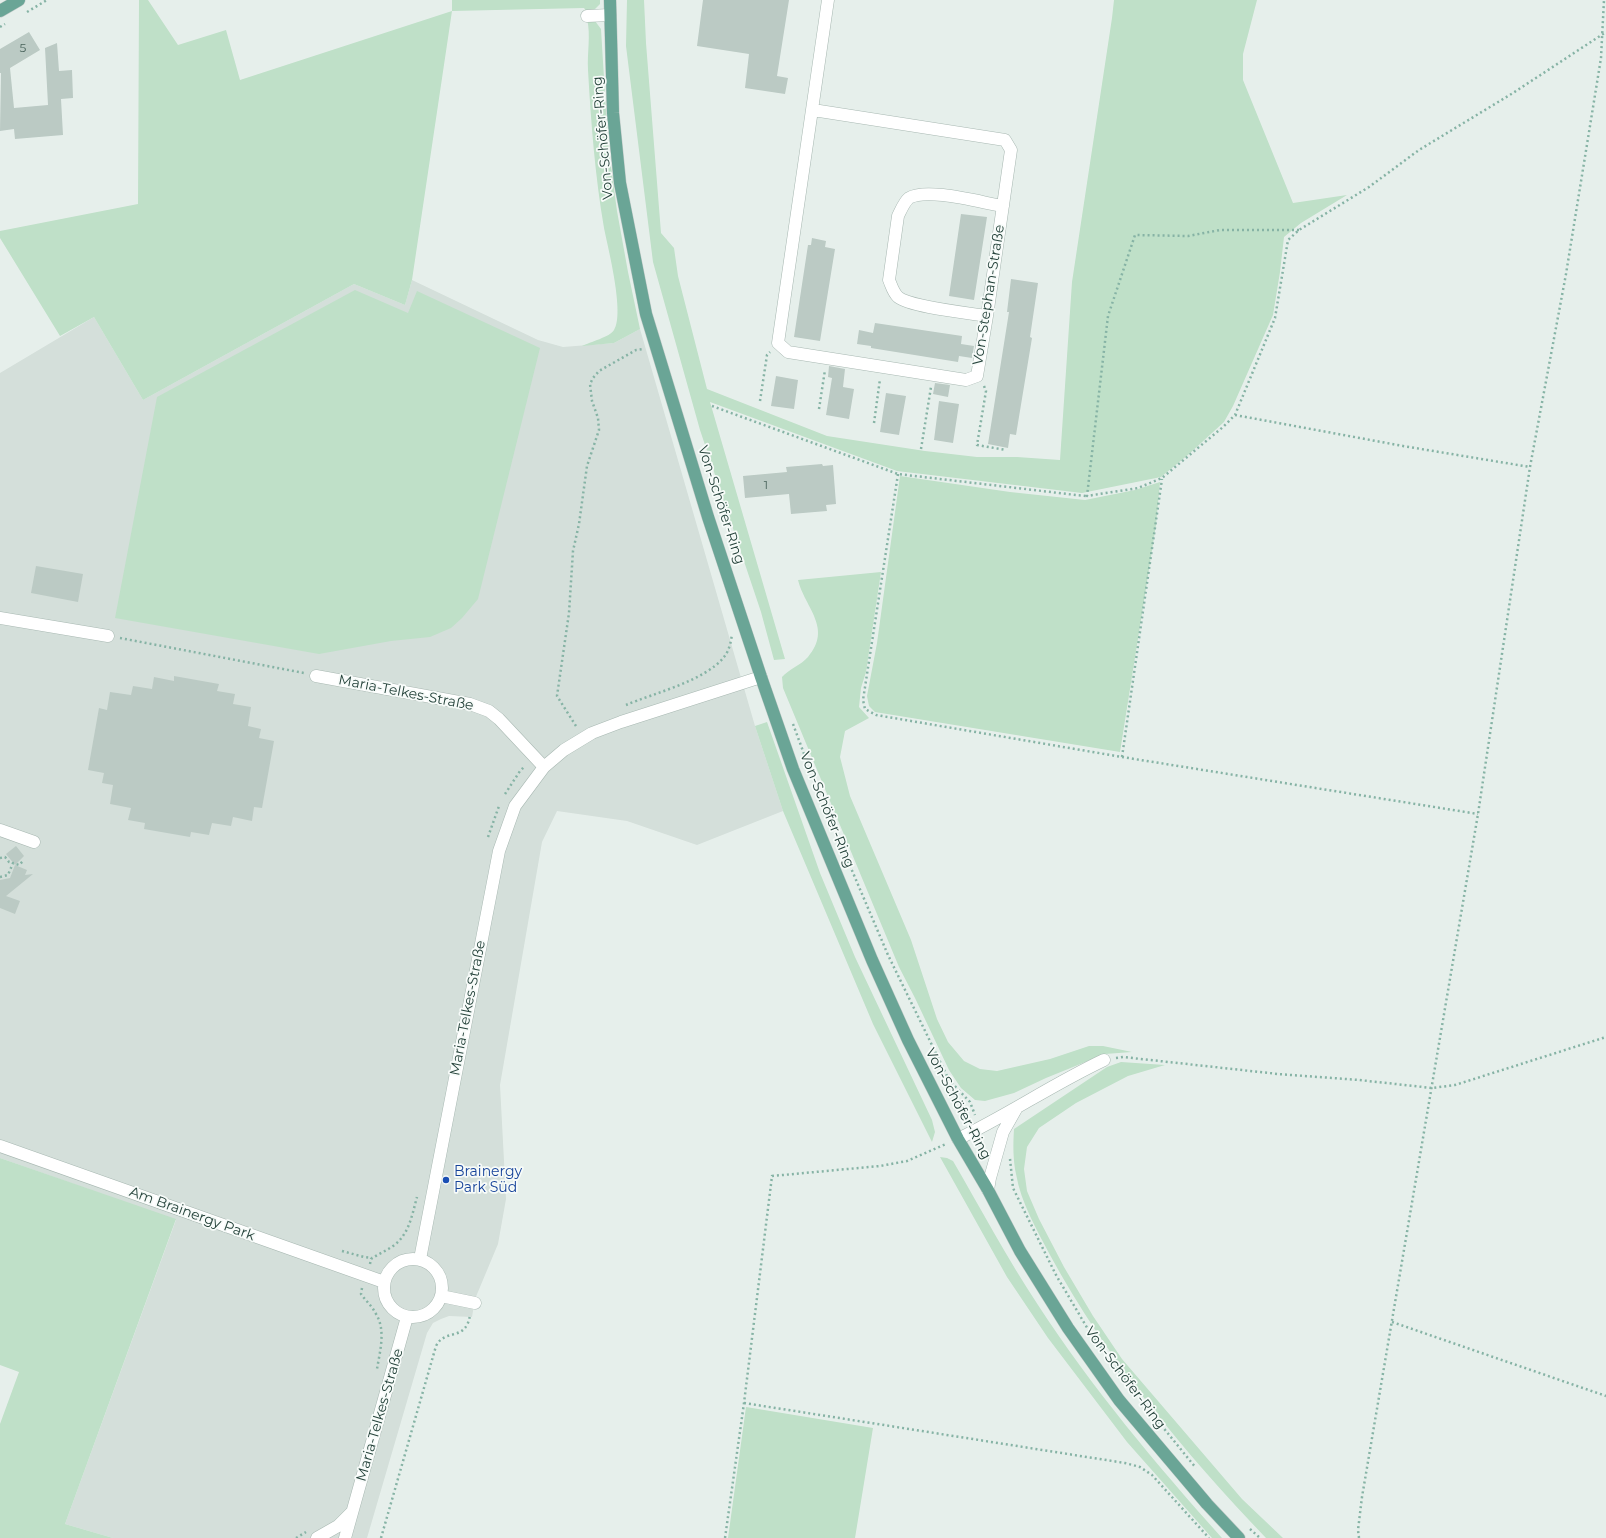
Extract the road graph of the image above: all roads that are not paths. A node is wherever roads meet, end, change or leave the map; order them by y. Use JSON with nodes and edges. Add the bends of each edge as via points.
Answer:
{"nodes":[{"id":1,"x":19,"y":0,"type":"edge"},
{"id":2,"x":610,"y":0,"type":"edge"},
{"id":3,"x":828,"y":0,"type":"edge"},
{"id":4,"x":0,"y":11,"type":"edge"},
{"id":5,"x":610,"y":15,"type":"junction"},
{"id":6,"x":587,"y":16,"type":"dead end"},
{"id":7,"x":813,"y":110,"type":"junction"},
{"id":8,"x":1003,"y":206,"type":"junction"},
{"id":9,"x":987,"y":316,"type":"junction"},
{"id":10,"x":0,"y":618,"type":"edge"},
{"id":11,"x":108,"y":636,"type":"road end"},
{"id":12,"x":316,"y":676,"type":"road end"},
{"id":13,"x":761,"y":677,"type":"junction"},
{"id":14,"x":544,"y":767,"type":"junction"},
{"id":15,"x":0,"y":830,"type":"edge"},
{"id":16,"x":34,"y":842,"type":"dead end"},
{"id":17,"x":1104,"y":1060,"type":"road end"},
{"id":18,"x":1016,"y":1108,"type":"junction"},
{"id":19,"x":958,"y":1139,"type":"junction"},
{"id":20,"x":0,"y":1146,"type":"edge"},
{"id":21,"x":988,"y":1190,"type":"junction"},
{"id":22,"x":420,"y":1259,"type":"junction"},
{"id":23,"x":384,"y":1282,"type":"junction"},
{"id":24,"x":441,"y":1296,"type":"junction"},
{"id":25,"x":474,"y":1303,"type":"road end"},
{"id":26,"x":408,"y":1317,"type":"junction"},
{"id":27,"x":352,"y":1512,"type":"junction"},
{"id":28,"x":318,"y":1538,"type":"edge"},
{"id":29,"x":345,"y":1538,"type":"edge"},
{"id":30,"x":1239,"y":1538,"type":"edge"}],
"edges":[{"from":1,"to":4,"type":"main road"},
{"from":2,"to":5,"type":"main road","name":"Von-Schöfer-Ring"},
{"from":3,"to":7,"type":"street"},
{"from":5,"to":6,"type":"street"},
{"from":5,"to":13,"type":"main road","name":"Von-Schöfer-Ring","via":[[613,113],[620,183],[646,314],[708,517]]},
{"from":7,"to":8,"type":"street","name":"Von-Stephan-Straße","via":[[1005,140],[1011,150]]},
{"from":7,"to":9,"type":"street","name":"Von-Stephan-Straße","via":[[778,343],[788,352],[966,380],[977,376]]},
{"from":8,"to":9,"type":"street","name":"Von-Stephan-Straße"},
{"from":8,"to":9,"type":"street","via":[[941,194],[924,194],[910,198],[898,216],[889,280],[899,298],[911,304]]},
{"from":10,"to":11,"type":"street"},
{"from":12,"to":14,"type":"street","name":"Maria-Telkes-Straße","via":[[470,704],[499,720]]},
{"from":13,"to":14,"type":"street","name":"Maria-Telkes-Straße","via":[[592,733],[564,750]]},
{"from":13,"to":19,"type":"main road","name":"Von-Schöfer-Ring","via":[[794,769],[872,960],[908,1040]]},
{"from":14,"to":22,"type":"street","name":"Maria-Telkes-Straße","via":[[516,806],[499,851]]},
{"from":15,"to":16,"type":"street"},
{"from":17,"to":18,"type":"street"},
{"from":18,"to":19,"type":"street"},
{"from":18,"to":21,"type":"street","via":[[1003,1132]]},
{"from":19,"to":21,"type":"main road","name":"Von-Schöfer-Ring"},
{"from":20,"to":23,"type":"street","name":"Am Brainergy Park"},
{"from":21,"to":30,"type":"main road","name":"Von-Schöfer-Ring","via":[[1020,1251],[1068,1328],[1119,1400]]},
{"from":22,"to":23,"type":"street","via":[[397,1263],[387,1273]]},
{"from":22,"to":24,"type":"street","via":[[430,1264],[438,1273],[442,1284]]},
{"from":23,"to":26,"type":"street","via":[[383,1292],[389,1304],[399,1314]]},
{"from":24,"to":25,"type":"street"},
{"from":24,"to":26,"type":"street","via":[[432,1311],[416,1318]]},
{"from":26,"to":27,"type":"street","name":"Maria-Telkes-Straße"},
{"from":27,"to":28,"type":"street","name":"Maria-Telkes-Straße","via":[[338,1526]]},
{"from":27,"to":29,"type":"street","name":"Maria-Telkes-Straße"}]}
